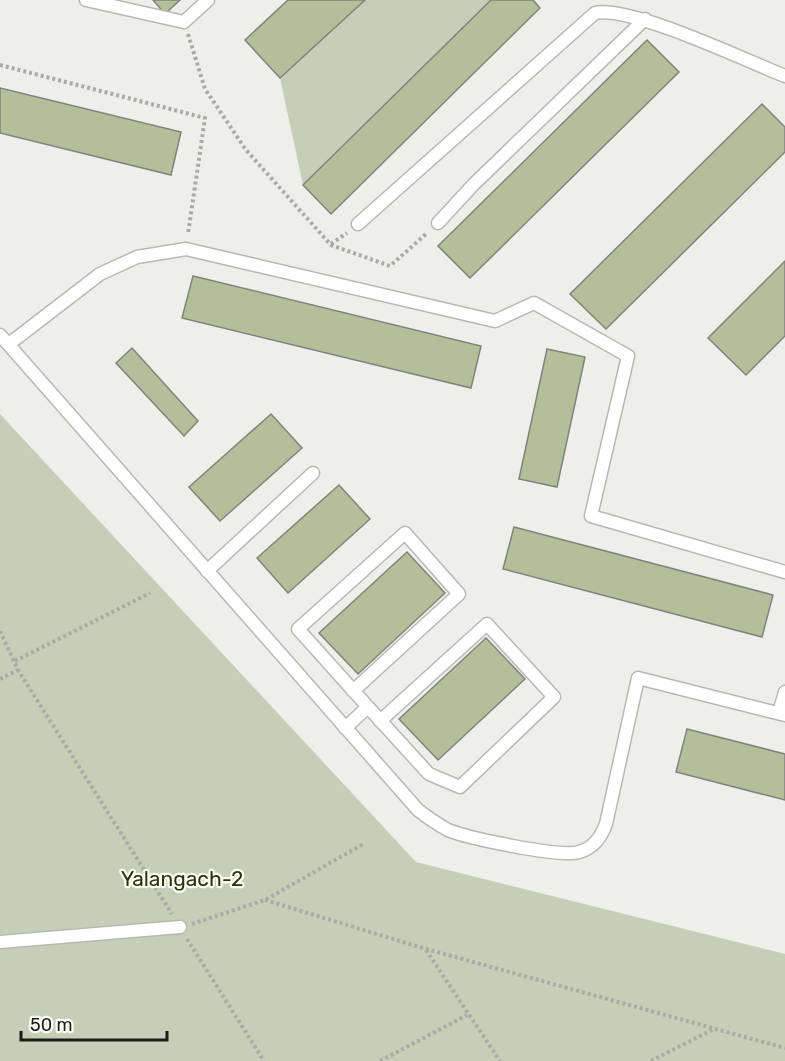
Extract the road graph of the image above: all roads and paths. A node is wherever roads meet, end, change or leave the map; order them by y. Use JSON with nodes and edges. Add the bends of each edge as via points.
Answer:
{"nodes":[{"id":1,"x":86,"y":0,"type":"edge"},
{"id":2,"x":208,"y":0,"type":"edge"},
{"id":3,"x":645,"y":20,"type":"junction"},
{"id":4,"x":184,"y":22,"type":"junction"},
{"id":5,"x":0,"y":65,"type":"edge"},
{"id":6,"x":785,"y":76,"type":"edge"},
{"id":7,"x":438,"y":223,"type":"joint"},
{"id":8,"x":358,"y":224,"type":"joint"},
{"id":9,"x":331,"y":245,"type":"junction"},
{"id":10,"x":186,"y":249,"type":"junction"},
{"id":11,"x":5,"y":339,"type":"edge"},
{"id":12,"x":313,"y":473,"type":"dead end"},
{"id":13,"x":207,"y":570,"type":"junction"},
{"id":14,"x":785,"y":572,"type":"edge"},
{"id":15,"x":150,"y":593,"type":"dead end"},
{"id":16,"x":0,"y":631,"type":"edge"},
{"id":17,"x":15,"y":661,"type":"junction"},
{"id":18,"x":18,"y":670,"type":"junction"},
{"id":19,"x":0,"y":679,"type":"edge"},
{"id":20,"x":353,"y":691,"type":"junction"},
{"id":21,"x":785,"y":692,"type":"edge"},
{"id":22,"x":368,"y":707,"type":"junction"},
{"id":23,"x":782,"y":714,"type":"edge"},
{"id":24,"x":380,"y":720,"type":"junction"},
{"id":25,"x":345,"y":728,"type":"junction"},
{"id":26,"x":364,"y":843,"type":"dead end"},
{"id":27,"x":265,"y":900,"type":"junction"},
{"id":28,"x":180,"y":927,"type":"junction"},
{"id":29,"x":0,"y":942,"type":"edge"},
{"id":30,"x":426,"y":949,"type":"junction"},
{"id":31,"x":467,"y":1015,"type":"junction"},
{"id":32,"x":715,"y":1028,"type":"junction"},
{"id":33,"x":785,"y":1047,"type":"edge"},
{"id":34,"x":264,"y":1061,"type":"edge"},
{"id":35,"x":380,"y":1061,"type":"edge"},
{"id":36,"x":500,"y":1061,"type":"edge"},
{"id":37,"x":651,"y":1061,"type":"edge"}],
"edges":[{"from":1,"to":4,"type":"lane"},
{"from":2,"to":4,"type":"lane"},
{"from":3,"to":6,"type":"lane"},
{"from":3,"to":7,"type":"lane"},
{"from":3,"to":8,"type":"lane","via":[[604,11],[595,13]]},
{"from":4,"to":9,"type":"path","via":[[205,89],[246,150]]},
{"from":5,"to":10,"type":"path","via":[[205,118]]},
{"from":7,"to":9,"type":"path","via":[[390,266]]},
{"from":8,"to":9,"type":"path"},
{"from":10,"to":11,"type":"lane","via":[[137,258],[100,274]]},
{"from":10,"to":14,"type":"lane","via":[[495,321],[534,303],[628,356],[591,516]]},
{"from":11,"to":13,"type":"lane"},
{"from":12,"to":13,"type":"lane"},
{"from":13,"to":25,"type":"lane"},
{"from":15,"to":17,"type":"path"},
{"from":16,"to":17,"type":"path"},
{"from":17,"to":18,"type":"path"},
{"from":18,"to":19,"type":"path"},
{"from":18,"to":28,"type":"path"},
{"from":20,"to":20,"type":"lane","via":[[298,629],[405,533],[459,594]]},
{"from":20,"to":22,"type":"lane"},
{"from":21,"to":23,"type":"lane"},
{"from":22,"to":24,"type":"lane"},
{"from":22,"to":25,"type":"lane"},
{"from":23,"to":25,"type":"lane","via":[[638,678],[606,824],[594,844],[576,854],[483,840],[449,830],[418,810]]},
{"from":24,"to":24,"type":"lane","via":[[429,774],[460,787],[554,697],[487,624]]},
{"from":26,"to":27,"type":"path"},
{"from":27,"to":28,"type":"path"},
{"from":27,"to":30,"type":"path"},
{"from":28,"to":29,"type":"lane"},
{"from":28,"to":34,"type":"path"},
{"from":30,"to":31,"type":"path"},
{"from":30,"to":32,"type":"path"},
{"from":31,"to":35,"type":"path"},
{"from":31,"to":36,"type":"path"},
{"from":32,"to":33,"type":"path"},
{"from":32,"to":37,"type":"path"}]}
